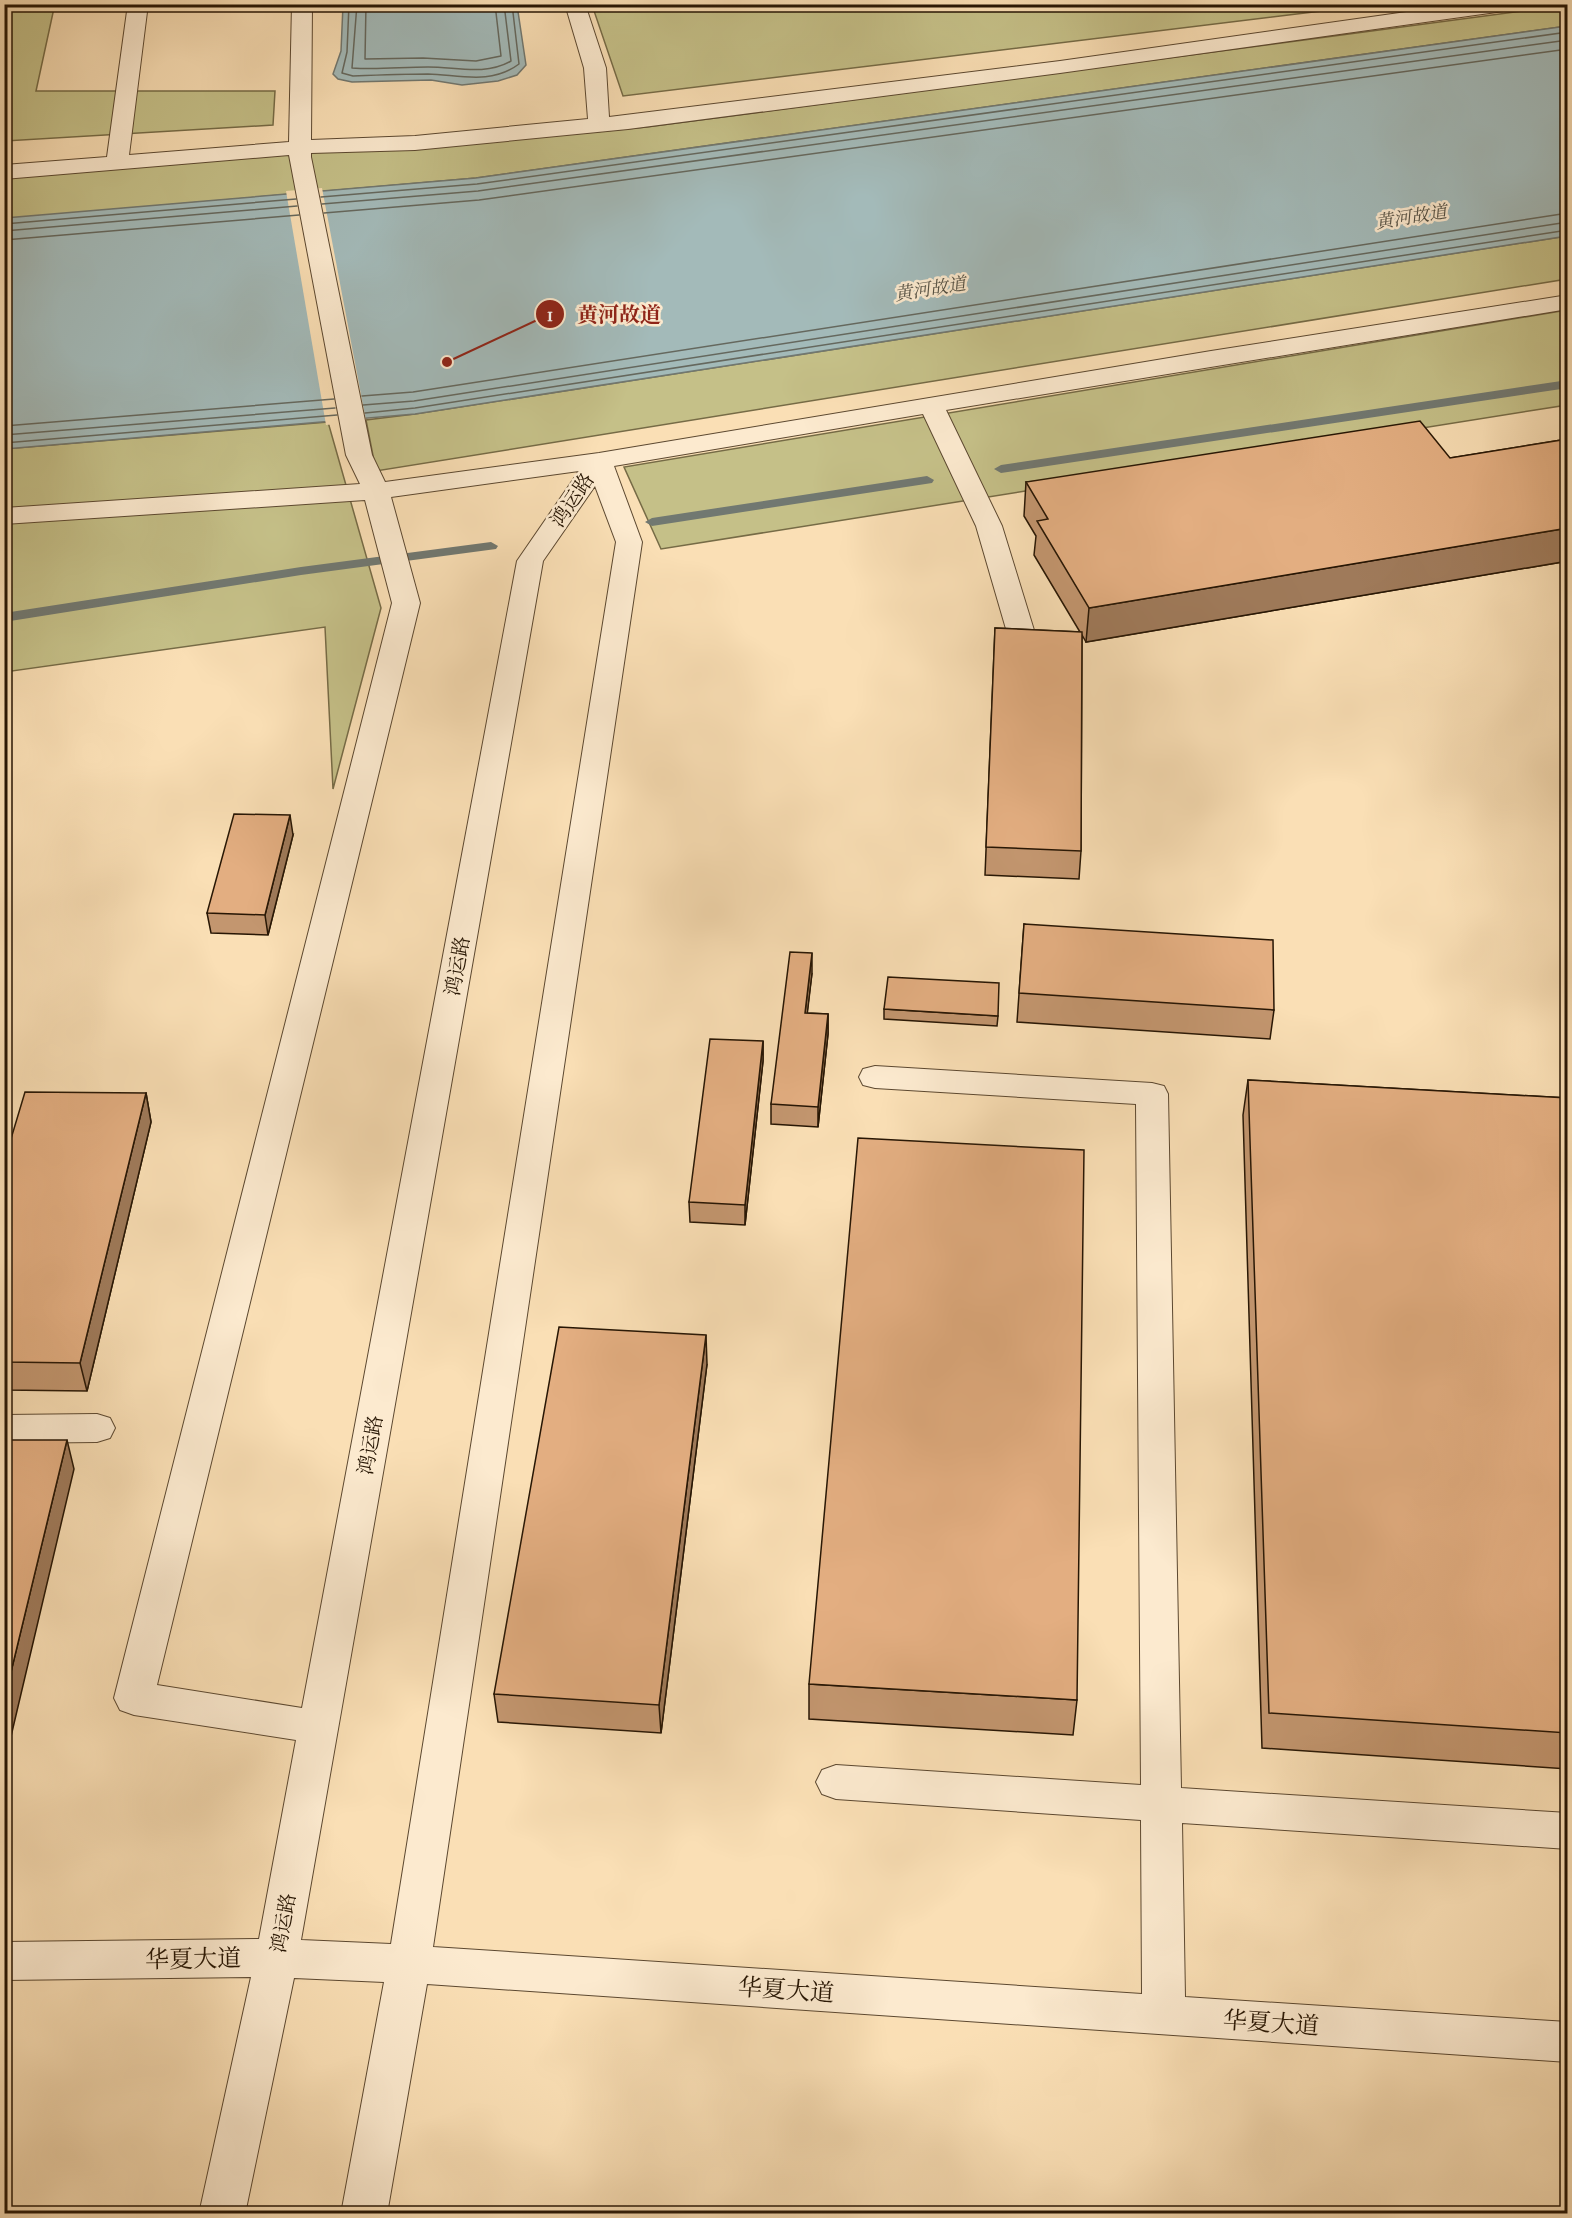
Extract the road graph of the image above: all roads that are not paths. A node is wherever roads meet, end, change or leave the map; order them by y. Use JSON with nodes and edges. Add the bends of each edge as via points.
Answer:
{"nodes":[{"id":1,"x":138,"y":4,"type":"edge"},
{"id":2,"x":302,"y":4,"type":"edge"},
{"id":3,"x":575,"y":4,"type":"edge"},
{"id":4,"x":1511,"y":4,"type":"edge"},
{"id":5,"x":599,"y":124,"type":"junction"},
{"id":6,"x":300,"y":152,"type":"junction"},
{"id":7,"x":117,"y":163,"type":"junction"},
{"id":8,"x":4,"y":172,"type":"edge"},
{"id":9,"x":1568,"y":302,"type":"edge"},
{"id":10,"x":931,"y":405,"type":"junction"},
{"id":11,"x":599,"y":460,"type":"junction"},
{"id":12,"x":376,"y":491,"type":"junction"},
{"id":13,"x":4,"y":516,"type":"edge"},
{"id":14,"x":1026,"y":653,"type":"edge"},
{"id":15,"x":875,"y":1077,"type":"dead end"},
{"id":16,"x":97,"y":1428,"type":"dead end"},
{"id":17,"x":4,"y":1429,"type":"edge"},
{"id":18,"x":319,"y":1727,"type":"junction"},
{"id":19,"x":836,"y":1782,"type":"dead end"},
{"id":20,"x":1161,"y":1804,"type":"junction"},
{"id":21,"x":1568,"y":1831,"type":"edge"},
{"id":22,"x":277,"y":1958,"type":"junction"},
{"id":23,"x":4,"y":1961,"type":"edge"},
{"id":24,"x":409,"y":1964,"type":"junction"},
{"id":25,"x":1164,"y":2015,"type":"junction"},
{"id":26,"x":1568,"y":2042,"type":"edge"},
{"id":27,"x":222,"y":2214,"type":"edge"},
{"id":28,"x":364,"y":2214,"type":"edge"}],
"edges":[{"from":1,"to":7,"type":"street"},
{"from":2,"to":6,"type":"street"},
{"from":3,"to":5,"type":"street","via":[[595,68]]},
{"from":4,"to":5,"type":"street","via":[[1060,67]]},
{"from":5,"to":6,"type":"street"},
{"from":6,"to":7,"type":"street"},
{"from":6,"to":12,"type":"street","via":[[359,455]]},
{"from":7,"to":8,"type":"street"},
{"from":9,"to":10,"type":"street"},
{"from":10,"to":11,"type":"street"},
{"from":10,"to":14,"type":"street","via":[[989,526]]},
{"from":11,"to":12,"type":"street"},
{"from":11,"to":18,"type":"street","name":"鸿运路","via":[[530,561]]},
{"from":11,"to":24,"type":"street","name":"鸿运路","via":[[629,542]]},
{"from":12,"to":13,"type":"street"},
{"from":12,"to":18,"type":"street","via":[[406,603],[134,1698]]},
{"from":15,"to":20,"type":"street","via":[[1152,1094]]},
{"from":16,"to":17,"type":"street"},
{"from":18,"to":22,"type":"street","name":"鸿运路"},
{"from":19,"to":20,"type":"street"},
{"from":20,"to":21,"type":"street"},
{"from":20,"to":25,"type":"street"},
{"from":22,"to":23,"type":"street","name":"华夏大道"},
{"from":22,"to":24,"type":"street","name":"华夏大道"},
{"from":22,"to":27,"type":"street","name":"鸿运路"},
{"from":24,"to":25,"type":"street","name":"华夏大道"},
{"from":24,"to":28,"type":"street","name":"鸿运路"},
{"from":25,"to":26,"type":"street","name":"华夏大道"}]}
